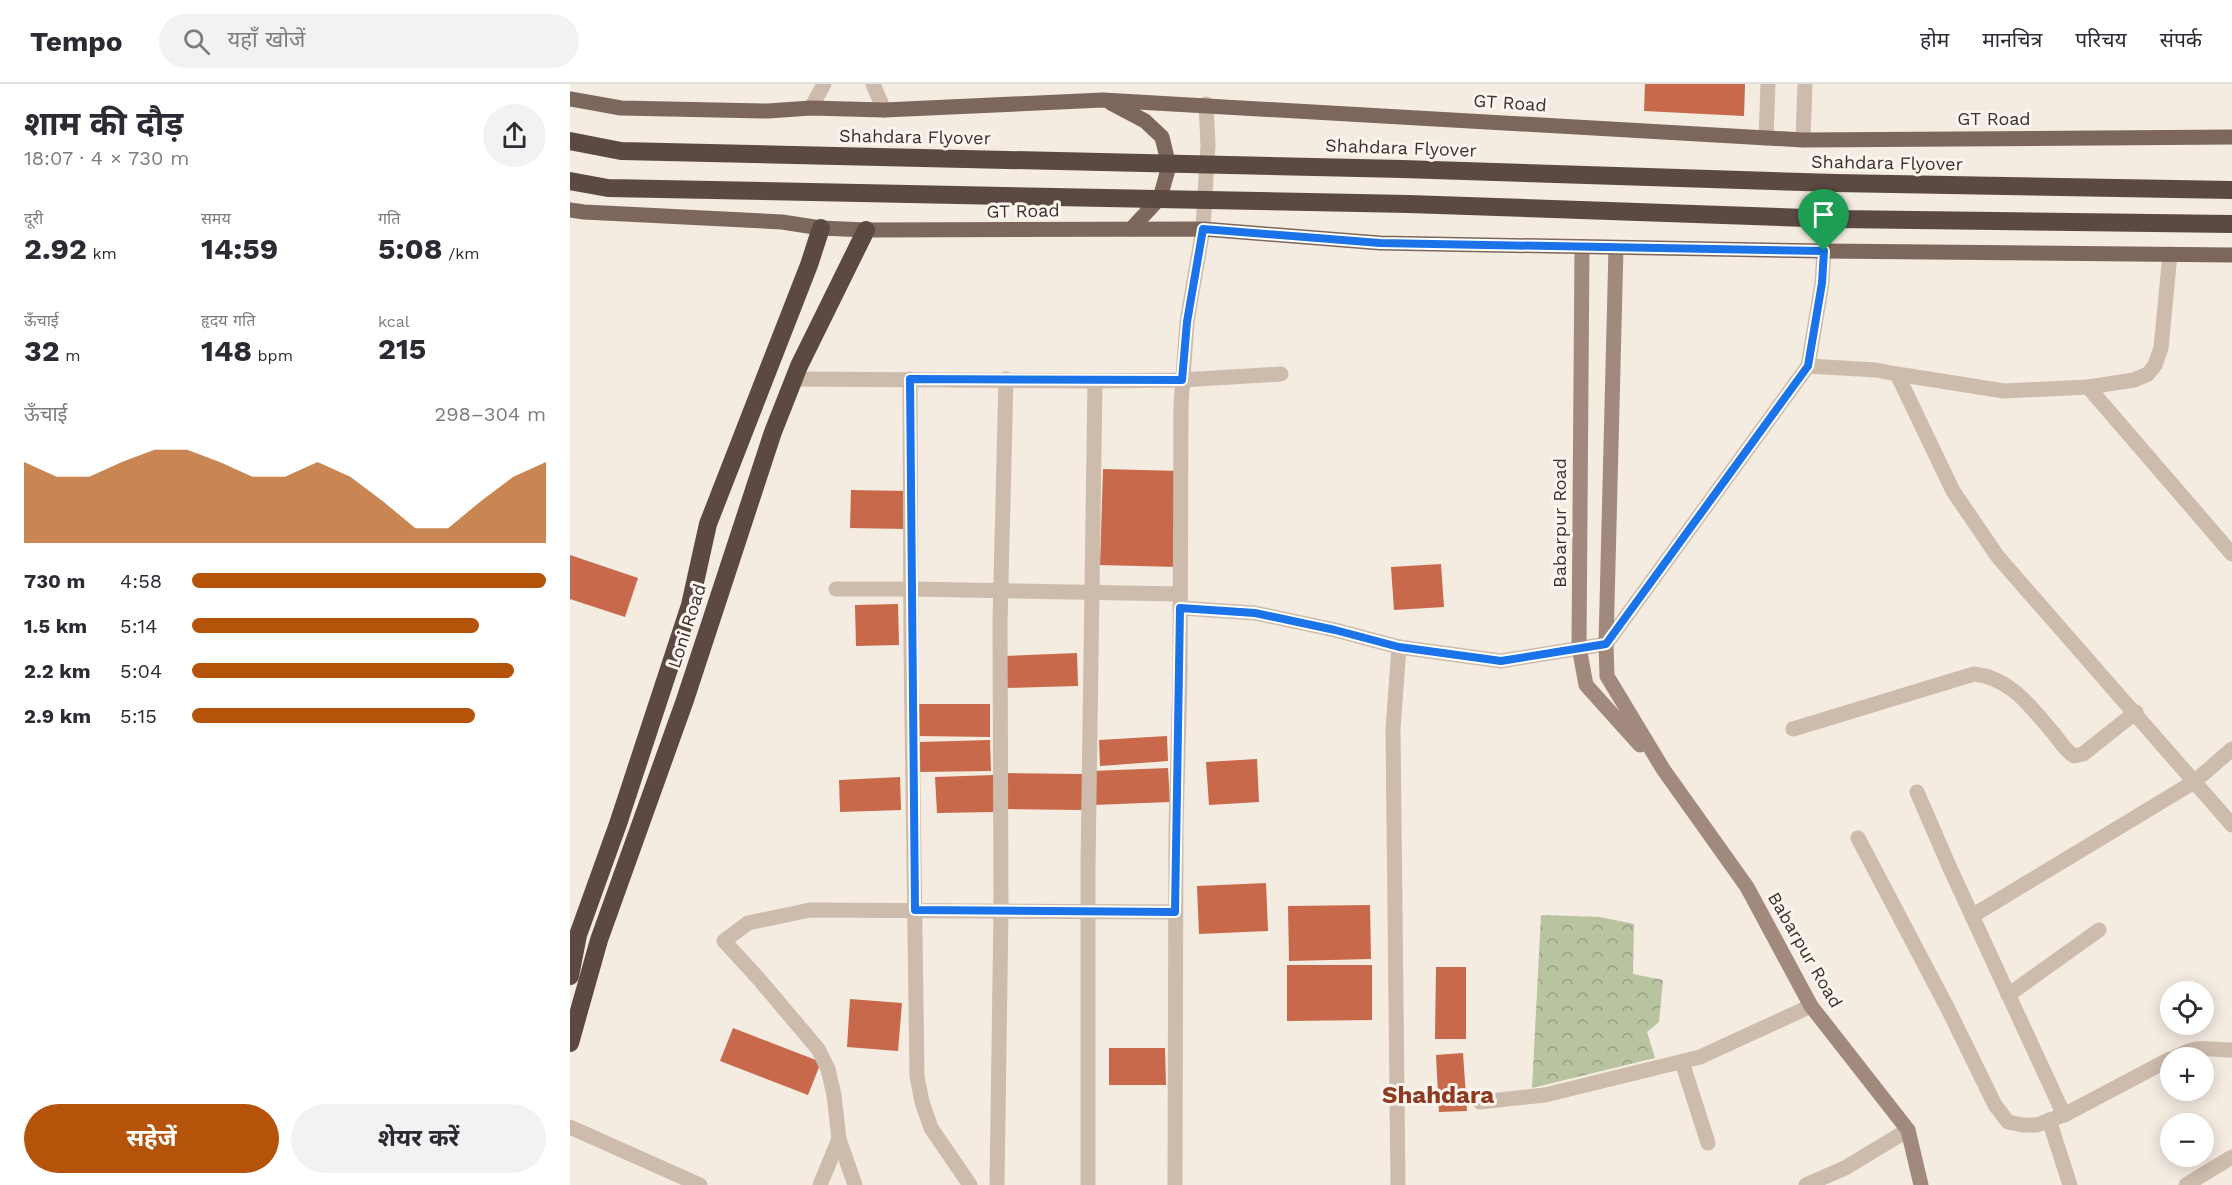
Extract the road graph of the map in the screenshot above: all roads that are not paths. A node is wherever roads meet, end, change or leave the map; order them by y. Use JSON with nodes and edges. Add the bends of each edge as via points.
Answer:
{"nodes":[{"id":1,"x":824,"y":84,"type":"edge"},
{"id":2,"x":873,"y":84,"type":"edge"},
{"id":3,"x":1768,"y":84,"type":"edge"},
{"id":4,"x":1805,"y":84,"type":"edge"},
{"id":5,"x":570,"y":99,"type":"edge"},
{"id":6,"x":1103,"y":100,"type":"junction"},
{"id":7,"x":1206,"y":104,"type":"junction"},
{"id":8,"x":811,"y":108,"type":"junction"},
{"id":9,"x":884,"y":110,"type":"junction"},
{"id":10,"x":2232,"y":137,"type":"edge"},
{"id":11,"x":1766,"y":138,"type":"junction"},
{"id":12,"x":1803,"y":140,"type":"junction"},
{"id":13,"x":570,"y":141,"type":"edge"},
{"id":14,"x":570,"y":181,"type":"edge"},
{"id":15,"x":2232,"y":190,"type":"edge"},
{"id":16,"x":570,"y":210,"type":"edge"},
{"id":17,"x":2232,"y":224,"type":"edge"},
{"id":18,"x":821,"y":228,"type":"junction"},
{"id":19,"x":1131,"y":229,"type":"junction"},
{"id":20,"x":1203,"y":229,"type":"junction"},
{"id":21,"x":866,"y":230,"type":"junction"},
{"id":22,"x":1582,"y":247,"type":"junction"},
{"id":23,"x":1616,"y":248,"type":"junction"},
{"id":24,"x":1824,"y":251,"type":"junction"},
{"id":25,"x":2170,"y":254,"type":"junction"},
{"id":26,"x":2232,"y":255,"type":"edge"},
{"id":27,"x":1808,"y":366,"type":"junction"},
{"id":28,"x":1281,"y":374,"type":"dead end"},
{"id":29,"x":1897,"y":374,"type":"junction"},
{"id":30,"x":794,"y":379,"type":"junction"},
{"id":31,"x":910,"y":379,"type":"junction"},
{"id":32,"x":1006,"y":379,"type":"junction"},
{"id":33,"x":1182,"y":380,"type":"junction"},
{"id":34,"x":1095,"y":381,"type":"junction"},
{"id":35,"x":2088,"y":387,"type":"junction"},
{"id":36,"x":2232,"y":554,"type":"edge"},
{"id":37,"x":836,"y":589,"type":"dead end"},
{"id":38,"x":911,"y":589,"type":"junction"},
{"id":39,"x":1002,"y":591,"type":"junction"},
{"id":40,"x":1092,"y":592,"type":"junction"},
{"id":41,"x":1180,"y":601,"type":"junction"},
{"id":42,"x":1606,"y":644,"type":"junction"},
{"id":43,"x":1399,"y":647,"type":"junction"},
{"id":44,"x":1579,"y":647,"type":"junction"},
{"id":45,"x":2136,"y":712,"type":"junction"},
{"id":46,"x":1793,"y":729,"type":"dead end"},
{"id":47,"x":2232,"y":749,"type":"edge"},
{"id":48,"x":1662,"y":769,"type":"junction"},
{"id":49,"x":2194,"y":782,"type":"junction"},
{"id":50,"x":1917,"y":792,"type":"dead end"},
{"id":51,"x":2232,"y":825,"type":"edge"},
{"id":52,"x":1858,"y":837,"type":"dead end"},
{"id":53,"x":915,"y":910,"type":"junction"},
{"id":54,"x":1001,"y":910,"type":"junction"},
{"id":55,"x":1088,"y":911,"type":"junction"},
{"id":56,"x":1175,"y":912,"type":"junction"},
{"id":57,"x":1972,"y":916,"type":"junction"},
{"id":58,"x":2099,"y":930,"type":"dead end"},
{"id":59,"x":570,"y":975,"type":"edge"},
{"id":60,"x":2008,"y":995,"type":"junction"},
{"id":61,"x":1811,"y":1006,"type":"junction"},
{"id":62,"x":570,"y":1043,"type":"edge"},
{"id":63,"x":2214,"y":1048,"type":"edge"},
{"id":64,"x":2232,"y":1050,"type":"edge"},
{"id":65,"x":1682,"y":1062,"type":"junction"},
{"id":66,"x":2160,"y":1064,"type":"edge"},
{"id":67,"x":1480,"y":1102,"type":"dead end"},
{"id":68,"x":2064,"y":1115,"type":"junction"},
{"id":69,"x":2049,"y":1120,"type":"junction"},
{"id":70,"x":570,"y":1127,"type":"edge"},
{"id":71,"x":1908,"y":1130,"type":"junction"},
{"id":72,"x":839,"y":1139,"type":"junction"},
{"id":73,"x":1708,"y":1143,"type":"dead end"},
{"id":74,"x":2232,"y":1157,"type":"edge"},
{"id":75,"x":2211,"y":1178,"type":"edge"},
{"id":76,"x":700,"y":1185,"type":"edge"},
{"id":77,"x":820,"y":1185,"type":"edge"},
{"id":78,"x":855,"y":1185,"type":"edge"},
{"id":79,"x":970,"y":1185,"type":"edge"},
{"id":80,"x":996,"y":1185,"type":"edge"},
{"id":81,"x":1088,"y":1185,"type":"edge"},
{"id":82,"x":1175,"y":1185,"type":"edge"},
{"id":83,"x":1398,"y":1185,"type":"edge"},
{"id":84,"x":1806,"y":1185,"type":"edge"},
{"id":85,"x":1921,"y":1185,"type":"edge"},
{"id":86,"x":2070,"y":1185,"type":"edge"},
{"id":87,"x":2186,"y":1185,"type":"edge"}],
"edges":[{"from":1,"to":8,"type":"street"},
{"from":2,"to":9,"type":"street"},
{"from":3,"to":11,"type":"street"},
{"from":4,"to":12,"type":"street"},
{"from":5,"to":8,"type":"main road","name":"GT Road","via":[[621,108]]},
{"from":6,"to":7,"type":"main road","name":"GT Road"},
{"from":6,"to":9,"type":"main road","name":"GT Road"},
{"from":6,"to":19,"type":"main road","via":[[1145,121],[1162,136],[1169,166],[1160,198]]},
{"from":7,"to":11,"type":"main road","name":"GT Road"},
{"from":7,"to":20,"type":"street"},
{"from":8,"to":9,"type":"main road","name":"GT Road"},
{"from":10,"to":12,"type":"main road","name":"GT Road"},
{"from":11,"to":12,"type":"main road","name":"GT Road"},
{"from":13,"to":15,"type":"highway","name":"Shahdara Flyover","bridge":true,"via":[[621,151]]},
{"from":14,"to":17,"type":"highway","bridge":true,"via":[[608,188],[1409,204],[1836,219]]},
{"from":16,"to":18,"type":"main road","name":"GT Road","via":[[782,222]]},
{"from":18,"to":21,"type":"main road","name":"GT Road"},
{"from":18,"to":59,"type":"highway","name":"Loni Road","via":[[708,524],[690,605],[578,935]]},
{"from":19,"to":20,"type":"main road","name":"GT Road"},
{"from":19,"to":21,"type":"main road","name":"GT Road"},
{"from":20,"to":22,"type":"main road","name":"GT Road","via":[[1380,243]]},
{"from":20,"to":33,"type":"street","via":[[1187,322]]},
{"from":21,"to":30,"type":"highway","name":"Loni Road"},
{"from":22,"to":23,"type":"main road","name":"GT Road"},
{"from":22,"to":44,"type":"street","name":"Babarpur Road"},
{"from":23,"to":24,"type":"main road","name":"GT Road"},
{"from":23,"to":42,"type":"street","name":"Babarpur Road"},
{"from":24,"to":25,"type":"main road","name":"GT Road"},
{"from":24,"to":27,"type":"street"},
{"from":25,"to":26,"type":"main road","name":"GT Road"},
{"from":25,"to":35,"type":"street","via":[[2162,348],[2156,365],[2134,380]]},
{"from":27,"to":29,"type":"street"},
{"from":27,"to":42,"type":"street"},
{"from":28,"to":33,"type":"street"},
{"from":29,"to":35,"type":"street","via":[[2004,390]]},
{"from":29,"to":45,"type":"street","via":[[1953,491],[1977,528],[1998,557]]},
{"from":30,"to":31,"type":"street"},
{"from":30,"to":62,"type":"highway","name":"Loni Road","via":[[598,940]]},
{"from":31,"to":32,"type":"street"},
{"from":31,"to":38,"type":"street"},
{"from":32,"to":34,"type":"street"},
{"from":32,"to":39,"type":"street"},
{"from":33,"to":34,"type":"street"},
{"from":33,"to":41,"type":"street"},
{"from":34,"to":40,"type":"street"},
{"from":35,"to":36,"type":"street"},
{"from":37,"to":38,"type":"street"},
{"from":38,"to":39,"type":"street"},
{"from":38,"to":53,"type":"street"},
{"from":39,"to":40,"type":"street"},
{"from":39,"to":54,"type":"street"},
{"from":40,"to":41,"type":"street"},
{"from":40,"to":55,"type":"street"},
{"from":41,"to":43,"type":"street","via":[[1255,613]]},
{"from":41,"to":56,"type":"street"},
{"from":42,"to":44,"type":"street"},
{"from":42,"to":48,"type":"street","name":"Babarpur Road","via":[[1607,676]]},
{"from":43,"to":44,"type":"street","via":[[1501,661]]},
{"from":43,"to":83,"type":"street","via":[[1393,729]]},
{"from":44,"to":48,"type":"street","name":"Babarpur Road","via":[[1586,685]]},
{"from":45,"to":46,"type":"street","via":[[2083,754],[2074,756],[2007,684],[1989,675],[1974,674]]},
{"from":45,"to":49,"type":"street"},
{"from":47,"to":49,"type":"street"},
{"from":48,"to":61,"type":"street","name":"Babarpur Road","via":[[1747,888]]},
{"from":49,"to":51,"type":"street"},
{"from":49,"to":57,"type":"street"},
{"from":50,"to":57,"type":"street"},
{"from":52,"to":69,"type":"street","via":[[2000,1114],[2008,1122],[2022,1125]]},
{"from":53,"to":54,"type":"street"},
{"from":53,"to":72,"type":"street","via":[[810,910],[748,923],[724,942],[818,1049],[828,1069]]},
{"from":53,"to":79,"type":"street","via":[[917,1076],[922,1102],[931,1128]]},
{"from":54,"to":55,"type":"street"},
{"from":54,"to":80,"type":"street"},
{"from":55,"to":56,"type":"street"},
{"from":55,"to":81,"type":"street"},
{"from":56,"to":82,"type":"street"},
{"from":57,"to":60,"type":"street"},
{"from":58,"to":60,"type":"street"},
{"from":60,"to":68,"type":"street"},
{"from":61,"to":65,"type":"street"},
{"from":61,"to":71,"type":"street","name":"Babarpur Road"},
{"from":63,"to":64,"type":"street"},
{"from":65,"to":67,"type":"street","via":[[1545,1095]]},
{"from":65,"to":73,"type":"street"},
{"from":66,"to":68,"type":"street"},
{"from":68,"to":69,"type":"street"},
{"from":69,"to":86,"type":"street"},
{"from":70,"to":76,"type":"street"},
{"from":71,"to":84,"type":"street","via":[[1845,1168]]},
{"from":71,"to":85,"type":"street","name":"Babarpur Road"},
{"from":72,"to":77,"type":"street"},
{"from":72,"to":78,"type":"street"},
{"from":74,"to":75,"type":"street"},
{"from":75,"to":87,"type":"street"}]}
